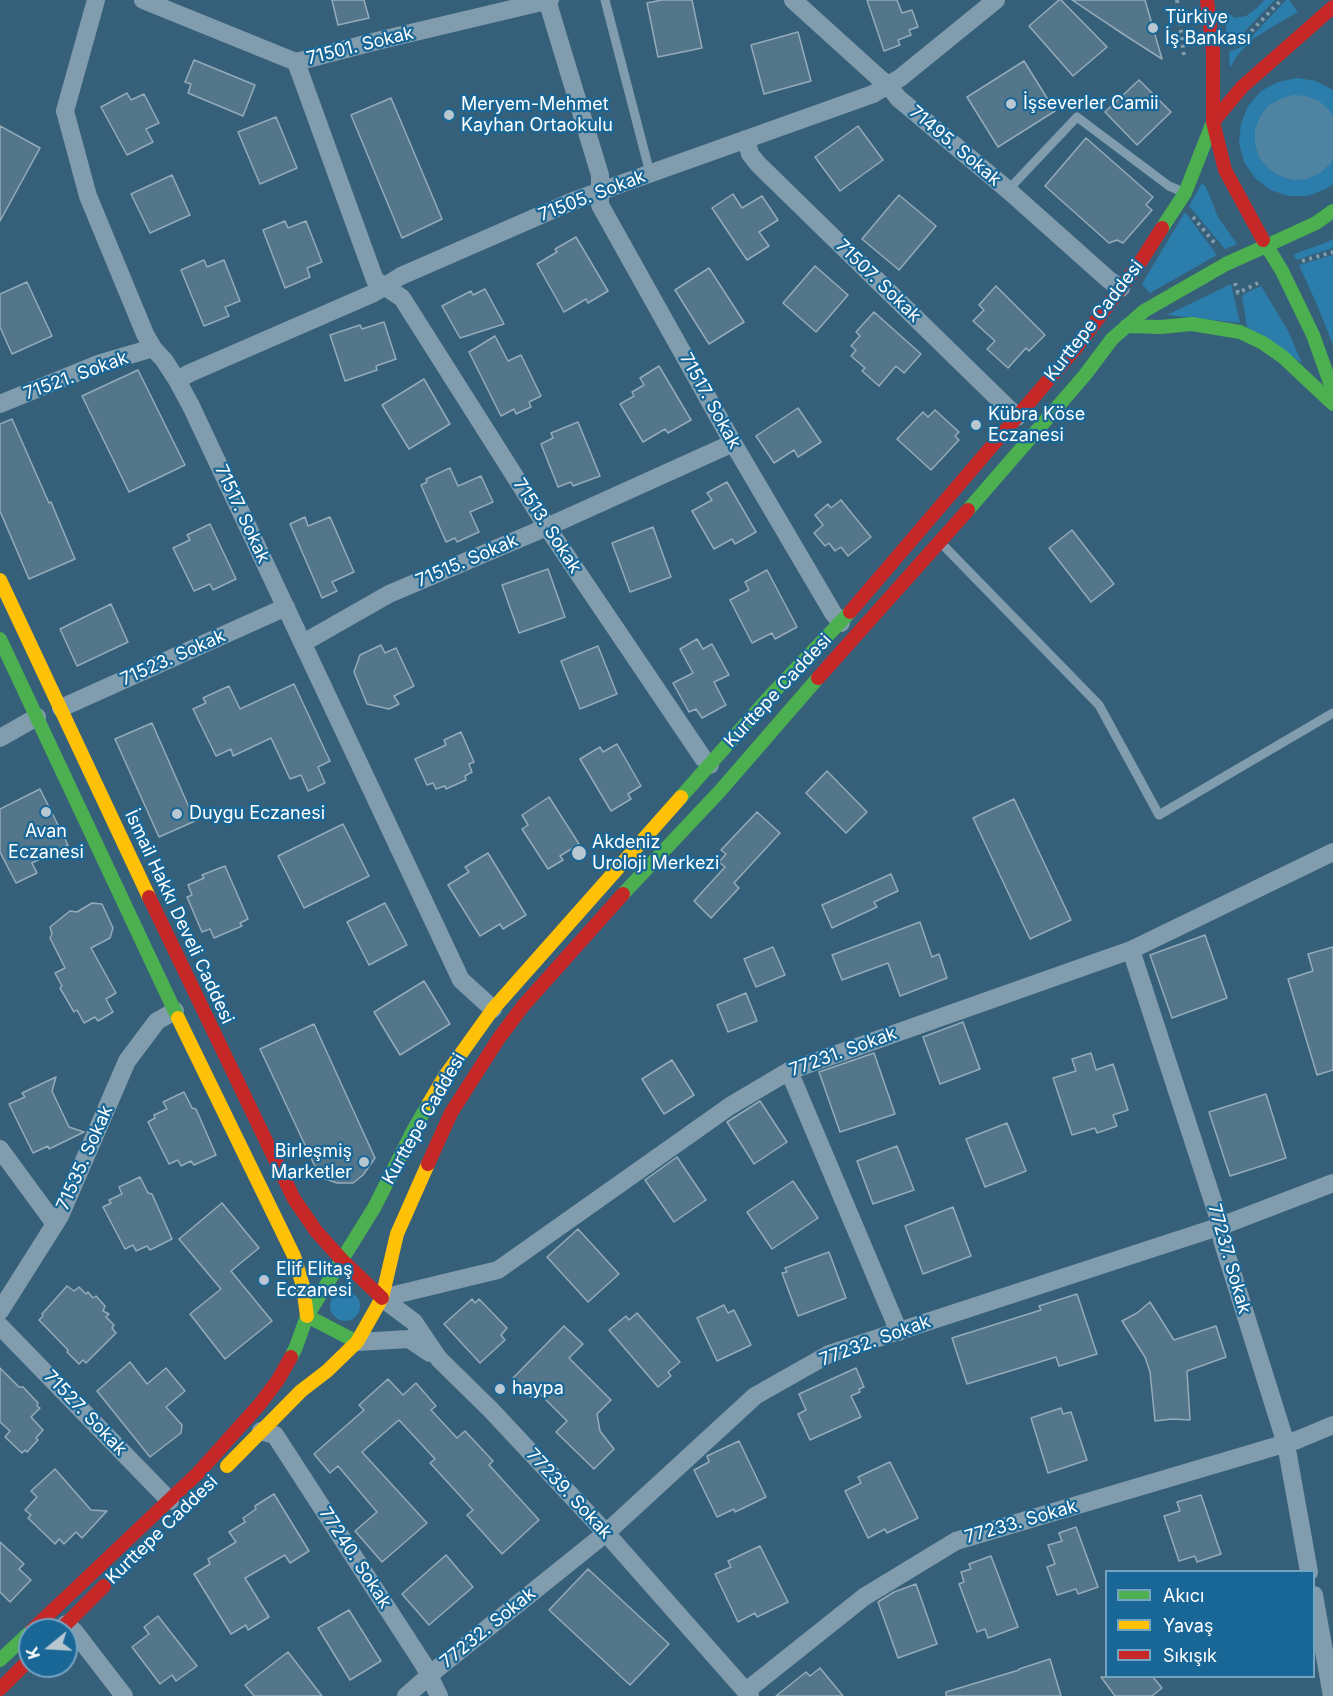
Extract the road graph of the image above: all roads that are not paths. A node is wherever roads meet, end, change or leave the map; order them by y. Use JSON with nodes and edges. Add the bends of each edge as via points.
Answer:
{"nodes":[{"id":1,"x":96,"y":0,"type":"edge"},
{"id":2,"x":143,"y":0,"type":"edge"},
{"id":3,"x":548,"y":0,"type":"edge"},
{"id":4,"x":605,"y":0,"type":"edge"},
{"id":5,"x":793,"y":0,"type":"edge"},
{"id":6,"x":996,"y":0,"type":"edge"},
{"id":7,"x":1207,"y":0,"type":"edge"},
{"id":8,"x":1325,"y":10,"type":"edge"},
{"id":9,"x":1333,"y":29,"type":"edge"},
{"id":10,"x":296,"y":62,"type":"junction"},
{"id":11,"x":888,"y":85,"type":"junction"},
{"id":12,"x":1213,"y":122,"type":"junction"},
{"id":13,"x":746,"y":139,"type":"junction"},
{"id":14,"x":650,"y":173,"type":"junction"},
{"id":15,"x":1008,"y":190,"type":"junction"},
{"id":16,"x":600,"y":192,"type":"junction"},
{"id":17,"x":1185,"y":193,"type":"junction"},
{"id":18,"x":1333,"y":211,"type":"edge"},
{"id":19,"x":1266,"y":246,"type":"junction"},
{"id":20,"x":385,"y":286,"type":"junction"},
{"id":21,"x":1121,"y":288,"type":"junction"},
{"id":22,"x":1126,"y":326,"type":"junction"},
{"id":23,"x":153,"y":348,"type":"junction"},
{"id":24,"x":177,"y":380,"type":"junction"},
{"id":25,"x":1333,"y":391,"type":"edge"},
{"id":26,"x":0,"y":404,"type":"edge"},
{"id":27,"x":1333,"y":404,"type":"edge"},
{"id":28,"x":1017,"y":417,"type":"junction"},
{"id":29,"x":733,"y":443,"type":"junction"},
{"id":30,"x":547,"y":527,"type":"junction"},
{"id":31,"x":940,"y":542,"type":"junction"},
{"id":32,"x":0,"y":580,"type":"edge"},
{"id":33,"x":286,"y":607,"type":"junction"},
{"id":34,"x":841,"y":623,"type":"junction"},
{"id":35,"x":0,"y":639,"type":"edge"},
{"id":36,"x":303,"y":643,"type":"junction"},
{"id":37,"x":61,"y":708,"type":"junction"},
{"id":38,"x":1333,"y":713,"type":"edge"},
{"id":39,"x":37,"y":717,"type":"junction"},
{"id":40,"x":0,"y":738,"type":"edge"},
{"id":41,"x":710,"y":765,"type":"junction"},
{"id":42,"x":1333,"y":852,"type":"edge"},
{"id":43,"x":1131,"y":950,"type":"junction"},
{"id":44,"x":493,"y":1009,"type":"junction"},
{"id":45,"x":175,"y":1011,"type":"junction"},
{"id":46,"x":789,"y":1071,"type":"junction"},
{"id":47,"x":0,"y":1149,"type":"edge"},
{"id":48,"x":1333,"y":1183,"type":"edge"},
{"id":49,"x":56,"y":1224,"type":"junction"},
{"id":50,"x":1221,"y":1226,"type":"junction"},
{"id":51,"x":342,"y":1260,"type":"junction"},
{"id":52,"x":382,"y":1298,"type":"junction"},
{"id":53,"x":0,"y":1311,"type":"edge"},
{"id":54,"x":306,"y":1316,"type":"junction"},
{"id":55,"x":0,"y":1326,"type":"edge"},
{"id":56,"x":899,"y":1332,"type":"junction"},
{"id":57,"x":357,"y":1342,"type":"junction"},
{"id":58,"x":438,"y":1359,"type":"junction"},
{"id":59,"x":1333,"y":1425,"type":"edge"},
{"id":60,"x":261,"y":1431,"type":"junction"},
{"id":61,"x":1286,"y":1443,"type":"junction"},
{"id":62,"x":216,"y":1477,"type":"dead end"},
{"id":63,"x":170,"y":1501,"type":"junction"},
{"id":64,"x":606,"y":1533,"type":"junction"},
{"id":65,"x":1309,"y":1570,"type":"edge"},
{"id":66,"x":111,"y":1579,"type":"dead end"},
{"id":67,"x":1315,"y":1600,"type":"edge"},
{"id":68,"x":45,"y":1618,"type":"edge"},
{"id":69,"x":72,"y":1618,"type":"edge"},
{"id":70,"x":78,"y":1636,"type":"edge"},
{"id":71,"x":18,"y":1643,"type":"edge"},
{"id":72,"x":0,"y":1660,"type":"edge"},
{"id":73,"x":18,"y":1671,"type":"edge"},
{"id":74,"x":429,"y":1675,"type":"junction"},
{"id":75,"x":0,"y":1689,"type":"edge"},
{"id":76,"x":748,"y":1694,"type":"edge"},
{"id":77,"x":124,"y":1696,"type":"edge"},
{"id":78,"x":406,"y":1696,"type":"edge"},
{"id":79,"x":440,"y":1696,"type":"edge"},
{"id":80,"x":1333,"y":1696,"type":"edge"}],
"edges":[{"from":1,"to":23,"type":"street","name":"71517. Sokak","via":[[66,111],[88,196]]},
{"from":2,"to":10,"type":"street","name":"71501. Sokak"},
{"from":3,"to":10,"type":"street","name":"71501. Sokak"},
{"from":3,"to":16,"type":"street","name":"71517. Sokak","via":[[600,175]]},
{"from":4,"to":14,"type":"lane"},
{"from":5,"to":11,"type":"street","name":"71495. Sokak"},
{"from":6,"to":11,"type":"street","name":"71505. Sokak"},
{"from":7,"to":12,"type":"main road","via":[[1213,51]]},
{"from":8,"to":9,"type":"main road"},
{"from":8,"to":12,"type":"main road","via":[[1242,87]]},
{"from":10,"to":20,"type":"street","name":"71513. Sokak","via":[[375,280]]},
{"from":11,"to":13,"type":"street","name":"71505. Sokak","via":[[873,94]]},
{"from":11,"to":15,"type":"street","name":"71495. Sokak","via":[[898,98]]},
{"from":12,"to":17,"type":"main road","name":"Kurttepe Caddesi"},
{"from":12,"to":19,"type":"main road","via":[[1225,170]]},
{"from":13,"to":14,"type":"street","name":"71505. Sokak"},
{"from":13,"to":28,"type":"street","name":"71507. Sokak","via":[[758,164]]},
{"from":14,"to":16,"type":"street","name":"71505. Sokak"},
{"from":15,"to":17,"type":"lane","via":[[1077,117],[1169,186]]},
{"from":15,"to":21,"type":"street","name":"71495. Sokak"},
{"from":16,"to":20,"type":"street","name":"71505. Sokak"},
{"from":16,"to":29,"type":"street","name":"71517. Sokak","via":[[600,205]]},
{"from":17,"to":21,"type":"main road","name":"Kurttepe Caddesi"},
{"from":18,"to":19,"type":"main road","name":"Kurttepe Caddesi"},
{"from":19,"to":22,"type":"main road","name":"Kurttepe Caddesi","via":[[1144,310]]},
{"from":19,"to":25,"type":"main road","via":[[1313,335]]},
{"from":20,"to":24,"type":"street","name":"71505. Sokak"},
{"from":20,"to":30,"type":"street","name":"71513. Sokak","via":[[402,298]]},
{"from":21,"to":28,"type":"main road","name":"Kurttepe Caddesi"},
{"from":22,"to":27,"type":"main road","via":[[1192,324],[1240,332],[1283,357]]},
{"from":22,"to":31,"type":"main road","name":"Kurttepe Caddesi"},
{"from":23,"to":24,"type":"street","name":"71517. Sokak"},
{"from":23,"to":26,"type":"street","name":"71521. Sokak","via":[[98,364]]},
{"from":24,"to":33,"type":"street","name":"71517. Sokak"},
{"from":28,"to":34,"type":"main road","name":"Kurttepe Caddesi"},
{"from":29,"to":30,"type":"street","name":"71515. Sokak"},
{"from":29,"to":34,"type":"street","name":"71517. Sokak"},
{"from":30,"to":36,"type":"street","name":"71515. Sokak","via":[[389,594]]},
{"from":30,"to":41,"type":"street","name":"71513. Sokak"},
{"from":31,"to":38,"type":"lane","via":[[1099,705],[1160,815]]},
{"from":31,"to":52,"type":"main road","name":"Kurttepe Caddesi","via":[[499,1038],[451,1113],[415,1191],[397,1234]]},
{"from":32,"to":37,"type":"main road","name":"İsmail Hakkı Develi Caddesi"},
{"from":33,"to":36,"type":"street","name":"71517. Sokak"},
{"from":33,"to":37,"type":"street","name":"71523. Sokak"},
{"from":34,"to":41,"type":"main road","name":"Kurttepe Caddesi"},
{"from":35,"to":39,"type":"main road"},
{"from":36,"to":44,"type":"street","name":"71517. Sokak","via":[[461,980]]},
{"from":37,"to":51,"type":"main road","name":"İsmail Hakkı Develi Caddesi","via":[[294,1199]]},
{"from":39,"to":40,"type":"street"},
{"from":39,"to":45,"type":"main road"},
{"from":41,"to":44,"type":"main road","name":"Kurttepe Caddesi"},
{"from":42,"to":43,"type":"street","name":"77231. Sokak"},
{"from":43,"to":46,"type":"street","name":"77231. Sokak"},
{"from":43,"to":50,"type":"street","name":"77237. Sokak"},
{"from":44,"to":51,"type":"main road","name":"Kurttepe Caddesi","via":[[445,1076]]},
{"from":45,"to":49,"type":"street","name":"71535. Sokak","via":[[157,1021],[127,1061]]},
{"from":45,"to":54,"type":"main road","via":[[294,1256]]},
{"from":46,"to":52,"type":"street","name":"77231. Sokak","via":[[730,1106],[498,1270]]},
{"from":46,"to":56,"type":"street"},
{"from":47,"to":49,"type":"street"},
{"from":48,"to":50,"type":"street","name":"77232. Sokak"},
{"from":49,"to":53,"type":"street","name":"71535. Sokak"},
{"from":50,"to":56,"type":"street","name":"77232. Sokak"},
{"from":50,"to":61,"type":"street","name":"77237. Sokak","via":[[1222,1240]]},
{"from":51,"to":52,"type":"main road","name":"İsmail Hakkı Develi Caddesi"},
{"from":51,"to":54,"type":"main road","name":"Kurttepe Caddesi"},
{"from":52,"to":57,"type":"main road","name":"Kurttepe Caddesi"},
{"from":52,"to":58,"type":"street","name":"77239. Sokak","via":[[414,1322]]},
{"from":54,"to":57,"type":"main road"},
{"from":54,"to":63,"type":"main road","name":"Kurttepe Caddesi","via":[[296,1347],[278,1380]]},
{"from":55,"to":63,"type":"street","name":"71527. Sokak"},
{"from":56,"to":64,"type":"street","name":"77232. Sokak","via":[[829,1354],[755,1396]]},
{"from":57,"to":58,"type":"street","via":[[409,1339]]},
{"from":57,"to":60,"type":"main road","name":"Kurttepe Caddesi"},
{"from":58,"to":64,"type":"street","name":"77239. Sokak"},
{"from":59,"to":61,"type":"street","name":"77233. Sokak"},
{"from":60,"to":62,"type":"main road","name":"Kurttepe Caddesi"},
{"from":60,"to":74,"type":"street","name":"77240. Sokak","via":[[275,1436]]},
{"from":61,"to":65,"type":"street","name":"77237. Sokak"},
{"from":61,"to":76,"type":"street","name":"77233. Sokak","via":[[956,1541],[864,1598]]},
{"from":63,"to":68,"type":"main road","name":"Kurttepe Caddesi"},
{"from":64,"to":74,"type":"street","name":"77232. Sokak"},
{"from":64,"to":76,"type":"street","name":"77239. Sokak"},
{"from":66,"to":69,"type":"main road","name":"Kurttepe Caddesi"},
{"from":67,"to":80,"type":"street"},
{"from":70,"to":77,"type":"street"},
{"from":71,"to":72,"type":"main road","name":"Kurttepe Caddesi"},
{"from":73,"to":75,"type":"main road"},
{"from":74,"to":78,"type":"street","name":"77232. Sokak"},
{"from":74,"to":79,"type":"street","name":"77240. Sokak"}]}
